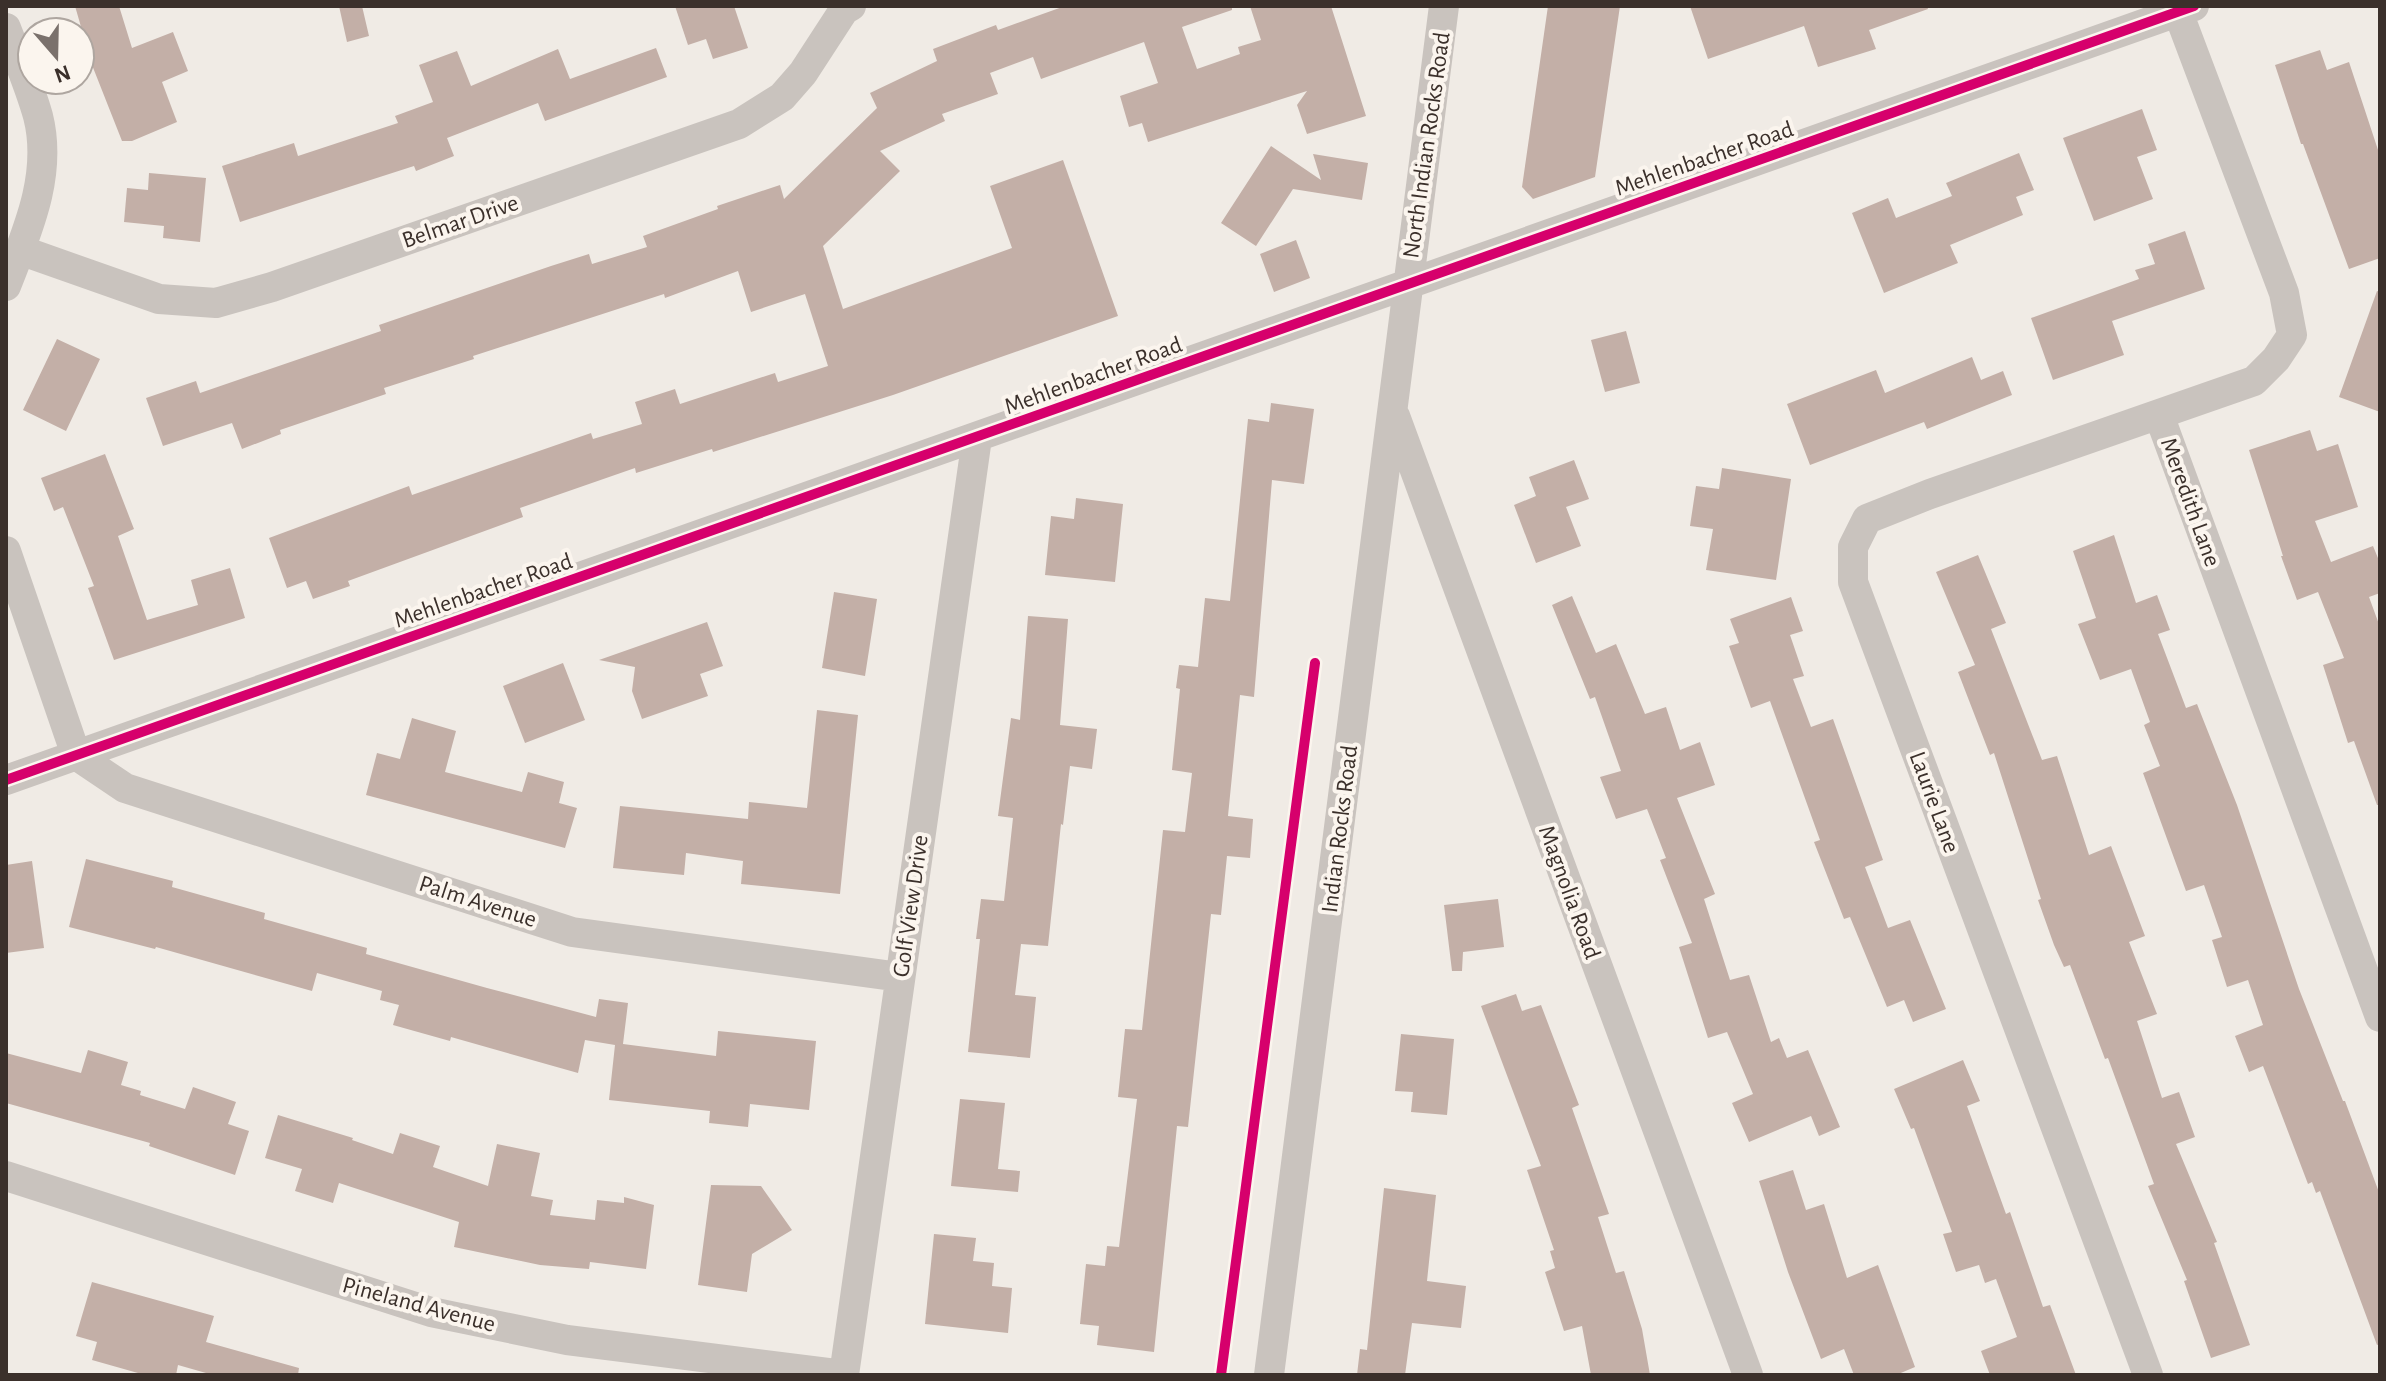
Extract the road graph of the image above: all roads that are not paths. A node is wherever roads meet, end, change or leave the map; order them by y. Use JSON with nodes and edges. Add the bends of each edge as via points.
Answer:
{"nodes":[{"id":1,"x":1444,"y":6,"type":"edge"},
{"id":2,"x":844,"y":7,"type":"edge"},
{"id":3,"x":2186,"y":9,"type":"edge"},
{"id":4,"x":6,"y":28,"type":"edge"},
{"id":5,"x":20,"y":250,"type":"junction"},
{"id":6,"x":1407,"y":284,"type":"junction"},
{"id":7,"x":6,"y":286,"type":"edge"},
{"id":8,"x":1393,"y":409,"type":"junction"},
{"id":9,"x":2159,"y":415,"type":"junction"},
{"id":10,"x":977,"y":438,"type":"junction"},
{"id":11,"x":6,"y":551,"type":"edge"},
{"id":12,"x":76,"y":755,"type":"junction"},
{"id":13,"x":6,"y":780,"type":"edge"},
{"id":14,"x":900,"y":977,"type":"junction"},
{"id":15,"x":2380,"y":1017,"type":"edge"},
{"id":16,"x":6,"y":1176,"type":"edge"},
{"id":17,"x":1743,"y":1369,"type":"edge"},
{"id":18,"x":844,"y":1375,"type":"edge"},
{"id":19,"x":1269,"y":1375,"type":"edge"},
{"id":20,"x":2148,"y":1375,"type":"edge"}],
"edges":[{"from":1,"to":6,"type":"street","name":"North Indian Rocks Road"},
{"from":2,"to":5,"type":"street","name":"Belmar Drive","via":[[782,97],[739,124],[272,287],[216,303],[159,299]]},
{"from":3,"to":6,"type":"street","name":"Mehlenbacher Road"},
{"from":3,"to":9,"type":"street","name":"Meredith Lane","via":[[2284,293],[2292,335],[2254,381]]},
{"from":4,"to":5,"type":"street","via":[[39,118],[42,158],[39,193]]},
{"from":5,"to":7,"type":"street"},
{"from":6,"to":8,"type":"street","name":"Indian Rocks Road"},
{"from":6,"to":10,"type":"street","name":"Mehlenbacher Road"},
{"from":8,"to":17,"type":"street","name":"Magnolia Road"},
{"from":8,"to":19,"type":"street","name":"Indian Rocks Road"},
{"from":9,"to":15,"type":"street","name":"Meredith Lane"},
{"from":9,"to":20,"type":"street","name":"Laurie Lane","via":[[1867,519],[1853,547],[1853,582]]},
{"from":10,"to":12,"type":"street","name":"Mehlenbacher Road"},
{"from":10,"to":14,"type":"street","name":"Golf View Drive"},
{"from":11,"to":12,"type":"street"},
{"from":12,"to":13,"type":"street","name":"Mehlenbacher Road"},
{"from":12,"to":14,"type":"street","name":"Palm Avenue","via":[[125,788],[572,932]]},
{"from":14,"to":18,"type":"street","name":"Golf View Drive"},
{"from":16,"to":18,"type":"street","name":"Pineland Avenue","via":[[431,1312],[567,1340]]}]}
